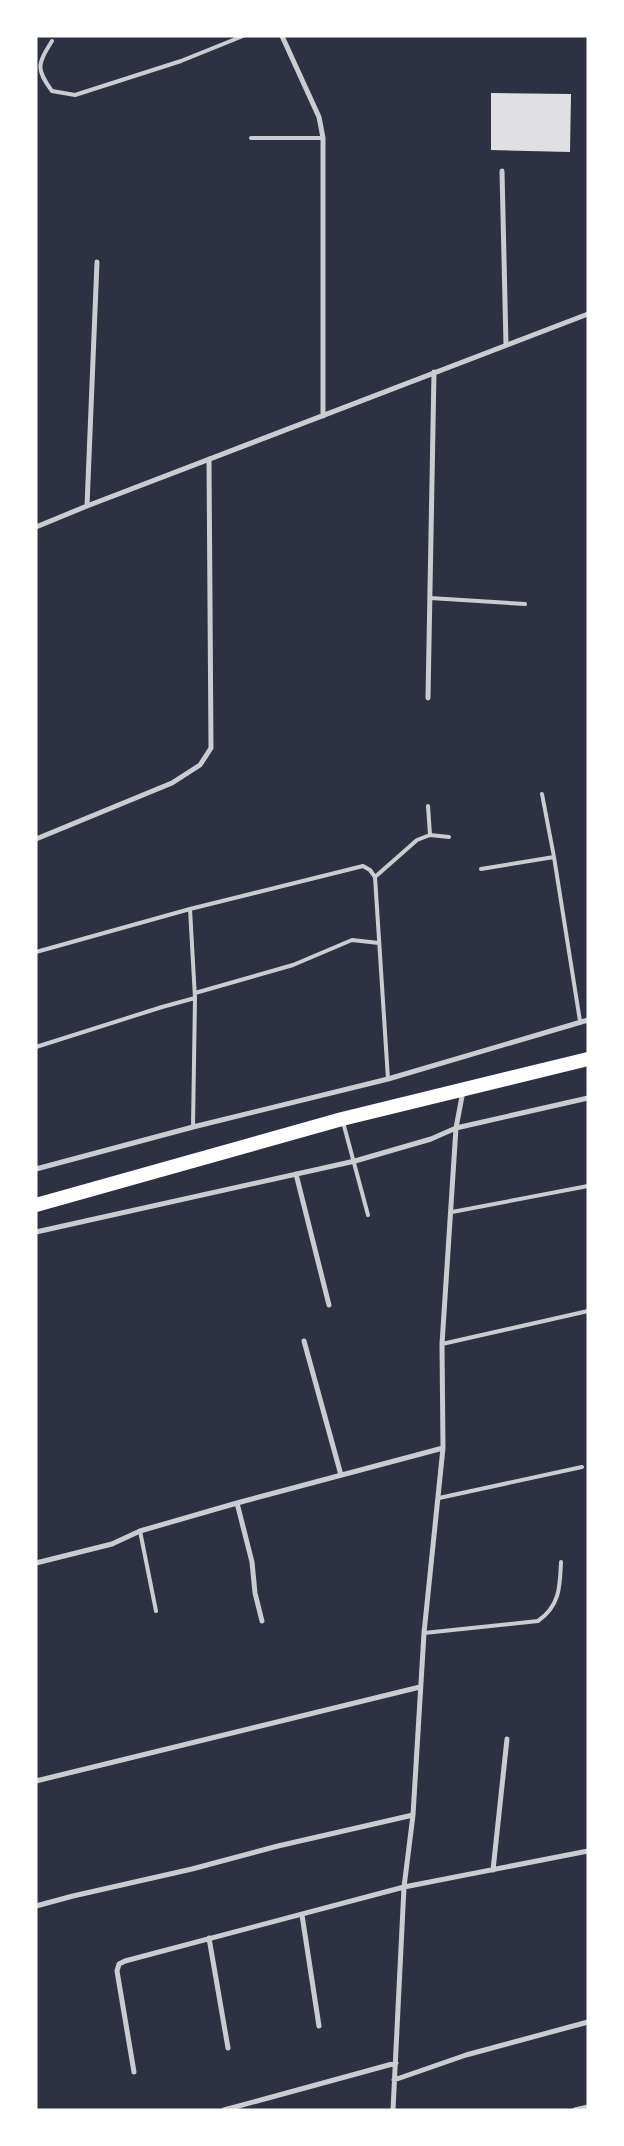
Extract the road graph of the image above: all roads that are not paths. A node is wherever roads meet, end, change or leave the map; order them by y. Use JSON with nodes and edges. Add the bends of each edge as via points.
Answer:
{"nodes":[{"id":1,"x":243,"y":36,"type":"edge"},
{"id":2,"x":282,"y":36,"type":"edge"},
{"id":3,"x":52,"y":41,"type":"dead end"},
{"id":4,"x":251,"y":138,"type":"dead end"},
{"id":5,"x":323,"y":138,"type":"junction"},
{"id":6,"x":502,"y":171,"type":"dead end"},
{"id":7,"x":97,"y":262,"type":"dead end"},
{"id":8,"x":588,"y":314,"type":"edge"},
{"id":9,"x":506,"y":345,"type":"junction"},
{"id":10,"x":434,"y":372,"type":"junction"},
{"id":11,"x":322,"y":416,"type":"junction"},
{"id":12,"x":209,"y":458,"type":"junction"},
{"id":13,"x":87,"y":506,"type":"junction"},
{"id":14,"x":36,"y":527,"type":"edge"},
{"id":15,"x":430,"y":598,"type":"junction"},
{"id":16,"x":525,"y":604,"type":"dead end"},
{"id":17,"x":428,"y":698,"type":"dead end"},
{"id":18,"x":542,"y":794,"type":"dead end"},
{"id":19,"x":428,"y":806,"type":"dead end"},
{"id":20,"x":430,"y":836,"type":"junction"},
{"id":21,"x":449,"y":837,"type":"dead end"},
{"id":22,"x":36,"y":839,"type":"edge"},
{"id":23,"x":554,"y":857,"type":"junction"},
{"id":24,"x":481,"y":869,"type":"dead end"},
{"id":25,"x":374,"y":877,"type":"junction"},
{"id":26,"x":190,"y":909,"type":"junction"},
{"id":27,"x":380,"y":943,"type":"junction"},
{"id":28,"x":36,"y":952,"type":"edge"},
{"id":29,"x":195,"y":993,"type":"junction"},
{"id":30,"x":195,"y":998,"type":"junction"},
{"id":31,"x":588,"y":1020,"type":"edge"},
{"id":32,"x":580,"y":1021,"type":"junction"},
{"id":33,"x":36,"y":1047,"type":"edge"},
{"id":34,"x":588,"y":1059,"type":"edge"},
{"id":35,"x":388,"y":1079,"type":"junction"},
{"id":36,"x":464,"y":1089,"type":"junction"},
{"id":37,"x":588,"y":1098,"type":"edge"},
{"id":38,"x":342,"y":1120,"type":"junction"},
{"id":39,"x":192,"y":1127,"type":"junction"},
{"id":40,"x":456,"y":1128,"type":"junction"},
{"id":41,"x":355,"y":1161,"type":"junction"},
{"id":42,"x":36,"y":1169,"type":"edge"},
{"id":43,"x":296,"y":1174,"type":"junction"},
{"id":44,"x":588,"y":1186,"type":"edge"},
{"id":45,"x":36,"y":1205,"type":"edge"},
{"id":46,"x":452,"y":1212,"type":"junction"},
{"id":47,"x":368,"y":1215,"type":"dead end"},
{"id":48,"x":36,"y":1232,"type":"edge"},
{"id":49,"x":329,"y":1305,"type":"dead end"},
{"id":50,"x":588,"y":1311,"type":"edge"},
{"id":51,"x":304,"y":1341,"type":"dead end"},
{"id":52,"x":442,"y":1344,"type":"junction"},
{"id":53,"x":443,"y":1448,"type":"junction"},
{"id":54,"x":582,"y":1467,"type":"dead end"},
{"id":55,"x":341,"y":1475,"type":"junction"},
{"id":56,"x":439,"y":1498,"type":"junction"},
{"id":57,"x":237,"y":1503,"type":"junction"},
{"id":58,"x":140,"y":1531,"type":"junction"},
{"id":59,"x":36,"y":1562,"type":"edge"},
{"id":60,"x":562,"y":1562,"type":"dead end"},
{"id":61,"x":156,"y":1611,"type":"dead end"},
{"id":62,"x":262,"y":1621,"type":"dead end"},
{"id":63,"x":424,"y":1632,"type":"junction"},
{"id":64,"x":420,"y":1687,"type":"junction"},
{"id":65,"x":507,"y":1739,"type":"dead end"},
{"id":66,"x":36,"y":1781,"type":"edge"},
{"id":67,"x":413,"y":1815,"type":"junction"},
{"id":68,"x":588,"y":1851,"type":"edge"},
{"id":69,"x":493,"y":1870,"type":"junction"},
{"id":70,"x":404,"y":1887,"type":"junction"},
{"id":71,"x":36,"y":1906,"type":"edge"},
{"id":72,"x":302,"y":1915,"type":"junction"},
{"id":73,"x":209,"y":1938,"type":"junction"},
{"id":74,"x":588,"y":2022,"type":"edge"},
{"id":75,"x":319,"y":2026,"type":"dead end"},
{"id":76,"x":228,"y":2048,"type":"dead end"},
{"id":77,"x":396,"y":2063,"type":"junction"},
{"id":78,"x":134,"y":2072,"type":"dead end"},
{"id":79,"x":394,"y":2080,"type":"junction"},
{"id":80,"x":588,"y":2107,"type":"edge"},
{"id":81,"x":224,"y":2110,"type":"edge"},
{"id":82,"x":393,"y":2110,"type":"edge"},
{"id":83,"x":576,"y":2110,"type":"edge"}],
"edges":[{"from":1,"to":3,"type":"lane","via":[[181,61],[75,95],[52,91],[41,76],[41,59]]},
{"from":2,"to":5,"type":"street","via":[[320,117]]},
{"from":4,"to":5,"type":"lane"},
{"from":5,"to":11,"type":"street"},
{"from":6,"to":9,"type":"street"},
{"from":7,"to":13,"type":"street"},
{"from":8,"to":9,"type":"street"},
{"from":9,"to":10,"type":"street"},
{"from":10,"to":11,"type":"street"},
{"from":10,"to":15,"type":"street"},
{"from":11,"to":12,"type":"street"},
{"from":12,"to":13,"type":"street"},
{"from":12,"to":22,"type":"street","via":[[211,748],[200,765],[172,783]]},
{"from":13,"to":14,"type":"street"},
{"from":15,"to":16,"type":"lane"},
{"from":15,"to":17,"type":"street"},
{"from":18,"to":23,"type":"lane"},
{"from":19,"to":20,"type":"lane"},
{"from":20,"to":21,"type":"lane"},
{"from":20,"to":25,"type":"lane","via":[[417,840]]},
{"from":23,"to":24,"type":"lane"},
{"from":23,"to":32,"type":"lane"},
{"from":25,"to":26,"type":"lane","via":[[363,866]]},
{"from":25,"to":27,"type":"lane"},
{"from":26,"to":28,"type":"lane"},
{"from":26,"to":29,"type":"lane"},
{"from":27,"to":29,"type":"lane","via":[[352,940],[292,965]]},
{"from":27,"to":35,"type":"lane"},
{"from":29,"to":30,"type":"lane"},
{"from":30,"to":33,"type":"lane"},
{"from":30,"to":39,"type":"lane"},
{"from":31,"to":32,"type":"street"},
{"from":32,"to":35,"type":"street"},
{"from":34,"to":36,"type":"highway"},
{"from":35,"to":39,"type":"street"},
{"from":36,"to":38,"type":"highway"},
{"from":36,"to":40,"type":"street"},
{"from":37,"to":40,"type":"street"},
{"from":38,"to":41,"type":"lane"},
{"from":38,"to":45,"type":"highway"},
{"from":39,"to":42,"type":"street"},
{"from":40,"to":41,"type":"street","via":[[431,1139]]},
{"from":40,"to":46,"type":"street"},
{"from":41,"to":43,"type":"street"},
{"from":41,"to":47,"type":"lane"},
{"from":43,"to":48,"type":"street"},
{"from":43,"to":49,"type":"street"},
{"from":44,"to":46,"type":"lane"},
{"from":46,"to":52,"type":"street"},
{"from":50,"to":52,"type":"lane"},
{"from":51,"to":55,"type":"street"},
{"from":52,"to":53,"type":"street"},
{"from":53,"to":55,"type":"street"},
{"from":53,"to":56,"type":"street"},
{"from":54,"to":56,"type":"lane"},
{"from":55,"to":57,"type":"street"},
{"from":56,"to":63,"type":"street"},
{"from":57,"to":58,"type":"street"},
{"from":57,"to":62,"type":"street"},
{"from":58,"to":59,"type":"street","via":[[112,1544]]},
{"from":58,"to":61,"type":"lane"},
{"from":60,"to":63,"type":"lane","via":[[560,1591],[550,1614],[538,1621]]},
{"from":63,"to":64,"type":"street"},
{"from":64,"to":66,"type":"street"},
{"from":64,"to":67,"type":"street"},
{"from":65,"to":69,"type":"street"},
{"from":67,"to":70,"type":"street"},
{"from":67,"to":71,"type":"street"},
{"from":68,"to":69,"type":"street"},
{"from":69,"to":70,"type":"street"},
{"from":70,"to":72,"type":"street"},
{"from":70,"to":77,"type":"street"},
{"from":72,"to":73,"type":"street"},
{"from":72,"to":75,"type":"street"},
{"from":73,"to":76,"type":"street"},
{"from":73,"to":78,"type":"street","via":[[119,1964],[117,1971]]},
{"from":74,"to":79,"type":"street","via":[[466,2055]]},
{"from":77,"to":79,"type":"street"},
{"from":77,"to":81,"type":"street"},
{"from":79,"to":82,"type":"street"},
{"from":80,"to":83,"type":"street"}]}
